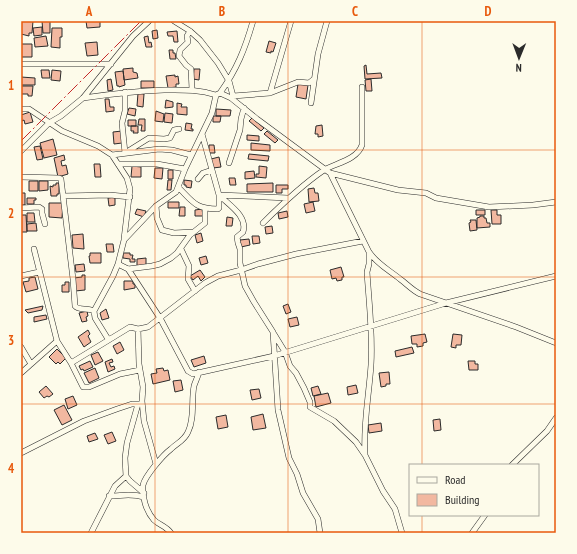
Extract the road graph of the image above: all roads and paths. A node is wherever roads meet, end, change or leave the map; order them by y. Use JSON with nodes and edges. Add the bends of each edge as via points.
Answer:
{"nodes":[{"id":1,"x":149,"y":21,"type":"edge"},
{"id":2,"x":174,"y":21,"type":"edge"},
{"id":3,"x":253,"y":21,"type":"edge"},
{"id":4,"x":291,"y":21,"type":"edge"},
{"id":5,"x":327,"y":21,"type":"edge"},
{"id":6,"x":190,"y":31,"type":"junction"},
{"id":7,"x":21,"y":64,"type":"edge"},
{"id":8,"x":111,"y":64,"type":"junction"},
{"id":9,"x":314,"y":79,"type":"junction"},
{"id":10,"x":229,"y":81,"type":"junction"},
{"id":11,"x":362,"y":87,"type":"dead end"},
{"id":12,"x":192,"y":89,"type":"junction"},
{"id":13,"x":125,"y":92,"type":"junction"},
{"id":14,"x":270,"y":93,"type":"junction"},
{"id":15,"x":218,"y":94,"type":"junction"},
{"id":16,"x":232,"y":97,"type":"junction"},
{"id":17,"x":83,"y":98,"type":"junction"},
{"id":18,"x":311,"y":103,"type":"dead end"},
{"id":19,"x":244,"y":108,"type":"junction"},
{"id":20,"x":21,"y":109,"type":"edge"},
{"id":21,"x":49,"y":123,"type":"junction"},
{"id":22,"x":179,"y":129,"type":"dead end"},
{"id":23,"x":202,"y":134,"type":"junction"},
{"id":24,"x":21,"y":151,"type":"edge"},
{"id":25,"x":126,"y":153,"type":"junction"},
{"id":26,"x":112,"y":155,"type":"junction"},
{"id":27,"x":192,"y":155,"type":"junction"},
{"id":28,"x":229,"y":163,"type":"dead end"},
{"id":29,"x":118,"y":164,"type":"junction"},
{"id":30,"x":185,"y":169,"type":"junction"},
{"id":31,"x":212,"y":170,"type":"junction"},
{"id":32,"x":325,"y":170,"type":"junction"},
{"id":33,"x":330,"y":173,"type":"junction"},
{"id":34,"x":21,"y":177,"type":"edge"},
{"id":35,"x":198,"y":179,"type":"dead end"},
{"id":36,"x":178,"y":187,"type":"junction"},
{"id":37,"x":219,"y":195,"type":"junction"},
{"id":38,"x":63,"y":196,"type":"junction"},
{"id":39,"x":130,"y":197,"type":"junction"},
{"id":40,"x":288,"y":198,"type":"junction"},
{"id":41,"x":556,"y":202,"type":"edge"},
{"id":42,"x":156,"y":206,"type":"junction"},
{"id":43,"x":21,"y":208,"type":"edge"},
{"id":44,"x":205,"y":209,"type":"junction"},
{"id":45,"x":263,"y":223,"type":"dead end"},
{"id":46,"x":45,"y":224,"type":"dead end"},
{"id":47,"x":194,"y":232,"type":"junction"},
{"id":48,"x":124,"y":240,"type":"junction"},
{"id":49,"x":363,"y":241,"type":"junction"},
{"id":50,"x":34,"y":248,"type":"dead end"},
{"id":51,"x":181,"y":249,"type":"junction"},
{"id":52,"x":369,"y":252,"type":"junction"},
{"id":53,"x":118,"y":264,"type":"junction"},
{"id":54,"x":128,"y":269,"type":"junction"},
{"id":55,"x":241,"y":270,"type":"junction"},
{"id":56,"x":39,"y":272,"type":"junction"},
{"id":57,"x":21,"y":276,"type":"edge"},
{"id":58,"x":556,"y":276,"type":"edge"},
{"id":59,"x":195,"y":291,"type":"junction"},
{"id":60,"x":446,"y":303,"type":"junction"},
{"id":61,"x":94,"y":311,"type":"junction"},
{"id":62,"x":160,"y":318,"type":"junction"},
{"id":63,"x":371,"y":326,"type":"junction"},
{"id":64,"x":138,"y":329,"type":"junction"},
{"id":65,"x":273,"y":332,"type":"junction"},
{"id":66,"x":108,"y":339,"type":"junction"},
{"id":67,"x":57,"y":341,"type":"junction"},
{"id":68,"x":556,"y":343,"type":"edge"},
{"id":69,"x":21,"y":347,"type":"edge"},
{"id":70,"x":285,"y":352,"type":"junction"},
{"id":71,"x":274,"y":356,"type":"junction"},
{"id":72,"x":71,"y":363,"type":"junction"},
{"id":73,"x":30,"y":364,"type":"junction"},
{"id":74,"x":140,"y":370,"type":"junction"},
{"id":75,"x":199,"y":372,"type":"junction"},
{"id":76,"x":21,"y":373,"type":"edge"},
{"id":77,"x":140,"y":404,"type":"junction"},
{"id":78,"x":556,"y":418,"type":"edge"},
{"id":79,"x":21,"y":453,"type":"edge"},
{"id":80,"x":365,"y":454,"type":"junction"},
{"id":81,"x":156,"y":464,"type":"junction"},
{"id":82,"x":513,"y":464,"type":"edge"},
{"id":83,"x":126,"y":476,"type":"junction"},
{"id":84,"x":144,"y":495,"type":"junction"},
{"id":85,"x":109,"y":496,"type":"junction"},
{"id":86,"x":484,"y":516,"type":"edge"},
{"id":87,"x":91,"y":533,"type":"edge"},
{"id":88,"x":171,"y":533,"type":"edge"},
{"id":89,"x":320,"y":533,"type":"edge"},
{"id":90,"x":402,"y":533,"type":"edge"},
{"id":91,"x":472,"y":533,"type":"edge"}],
"edges":[{"from":1,"to":8,"type":"street","via":[[132,36]]},
{"from":2,"to":6,"type":"street"},
{"from":3,"to":10,"type":"street","via":[[239,63]]},
{"from":4,"to":14,"type":"street"},
{"from":5,"to":9,"type":"street"},
{"from":6,"to":10,"type":"street","via":[[218,63]]},
{"from":6,"to":12,"type":"street","via":[[187,36],[188,42],[180,50],[179,56],[191,69]]},
{"from":7,"to":8,"type":"street"},
{"from":8,"to":17,"type":"street"},
{"from":9,"to":14,"type":"street","via":[[309,83],[298,82]]},
{"from":9,"to":18,"type":"street"},
{"from":10,"to":15,"type":"street"},
{"from":10,"to":16,"type":"street"},
{"from":11,"to":32,"type":"street","via":[[360,151]]},
{"from":12,"to":13,"type":"street"},
{"from":12,"to":15,"type":"street"},
{"from":13,"to":17,"type":"street"},
{"from":13,"to":25,"type":"street","via":[[122,123]]},
{"from":14,"to":16,"type":"street"},
{"from":15,"to":16,"type":"street"},
{"from":15,"to":23,"type":"street"},
{"from":16,"to":19,"type":"street"},
{"from":17,"to":21,"type":"street"},
{"from":19,"to":28,"type":"street","via":[[238,140]]},
{"from":19,"to":32,"type":"street"},
{"from":20,"to":21,"type":"street","via":[[29,109]]},
{"from":21,"to":24,"type":"street"},
{"from":21,"to":26,"type":"street"},
{"from":22,"to":25,"type":"street","via":[[174,130],[170,138],[149,138]]},
{"from":23,"to":27,"type":"street"},
{"from":23,"to":31,"type":"street"},
{"from":25,"to":26,"type":"street"},
{"from":25,"to":27,"type":"street","via":[[159,148]]},
{"from":26,"to":29,"type":"street"},
{"from":27,"to":30,"type":"street"},
{"from":29,"to":30,"type":"street","via":[[156,164]]},
{"from":29,"to":39,"type":"street","via":[[127,178]]},
{"from":30,"to":36,"type":"street"},
{"from":31,"to":35,"type":"street","via":[[203,173]]},
{"from":31,"to":37,"type":"street"},
{"from":32,"to":33,"type":"street"},
{"from":32,"to":40,"type":"street"},
{"from":33,"to":41,"type":"street","via":[[398,190],[426,193],[436,198],[490,207]]},
{"from":33,"to":49,"type":"street"},
{"from":34,"to":38,"type":"street","via":[[59,178],[62,182]]},
{"from":36,"to":42,"type":"street","via":[[176,192]]},
{"from":36,"to":44,"type":"street","via":[[195,204]]},
{"from":37,"to":40,"type":"street"},
{"from":37,"to":44,"type":"street","via":[[219,209]]},
{"from":37,"to":55,"type":"street","via":[[236,210],[244,222],[243,232],[237,237]]},
{"from":38,"to":39,"type":"street"},
{"from":38,"to":61,"type":"street","via":[[75,306],[78,309]]},
{"from":39,"to":48,"type":"street"},
{"from":40,"to":45,"type":"street"},
{"from":42,"to":47,"type":"street","via":[[162,230],[174,233]]},
{"from":42,"to":48,"type":"street"},
{"from":43,"to":46,"type":"street","via":[[42,209]]},
{"from":44,"to":47,"type":"street","via":[[205,223]]},
{"from":47,"to":51,"type":"street"},
{"from":48,"to":53,"type":"street"},
{"from":49,"to":52,"type":"street"},
{"from":49,"to":55,"type":"street","via":[[296,254]]},
{"from":50,"to":56,"type":"street"},
{"from":51,"to":54,"type":"street","via":[[160,264]]},
{"from":51,"to":59,"type":"street","via":[[189,266],[188,279]]},
{"from":52,"to":60,"type":"street","via":[[375,260],[412,290]]},
{"from":52,"to":63,"type":"street","via":[[367,272]]},
{"from":53,"to":54,"type":"street"},
{"from":53,"to":61,"type":"street"},
{"from":54,"to":62,"type":"street"},
{"from":55,"to":59,"type":"street","via":[[218,276]]},
{"from":55,"to":65,"type":"street","via":[[254,302]]},
{"from":56,"to":57,"type":"street"},
{"from":56,"to":67,"type":"street"},
{"from":58,"to":60,"type":"street"},
{"from":59,"to":62,"type":"street"},
{"from":60,"to":63,"type":"street"},
{"from":60,"to":68,"type":"street"},
{"from":61,"to":66,"type":"street","via":[[95,318]]},
{"from":62,"to":64,"type":"street","via":[[148,327]]},
{"from":62,"to":75,"type":"street","via":[[188,371],[193,374]]},
{"from":63,"to":70,"type":"street"},
{"from":63,"to":80,"type":"street"},
{"from":64,"to":66,"type":"street","via":[[130,327]]},
{"from":64,"to":74,"type":"street"},
{"from":65,"to":70,"type":"street"},
{"from":65,"to":71,"type":"street"},
{"from":66,"to":72,"type":"street"},
{"from":67,"to":72,"type":"street"},
{"from":67,"to":73,"type":"street"},
{"from":69,"to":73,"type":"street"},
{"from":70,"to":71,"type":"street"},
{"from":70,"to":80,"type":"street","via":[[290,366],[304,388],[310,407],[334,421]]},
{"from":71,"to":75,"type":"street"},
{"from":71,"to":89,"type":"street","via":[[278,410],[290,458],[303,493],[318,519]]},
{"from":72,"to":74,"type":"street","via":[[85,387],[120,374]]},
{"from":73,"to":76,"type":"street"},
{"from":74,"to":77,"type":"street","via":[[143,387]]},
{"from":75,"to":81,"type":"street","via":[[194,387],[193,410],[188,432],[183,440]]},
{"from":77,"to":79,"type":"street","via":[[117,408],[84,421]]},
{"from":77,"to":81,"type":"street"},
{"from":77,"to":83,"type":"street","via":[[127,443]]},
{"from":78,"to":82,"type":"street","via":[[547,431]]},
{"from":80,"to":90,"type":"street","via":[[383,492],[395,509]]},
{"from":81,"to":84,"type":"street","via":[[143,484]]},
{"from":83,"to":84,"type":"street"},
{"from":83,"to":85,"type":"street"},
{"from":84,"to":85,"type":"street"},
{"from":84,"to":88,"type":"street","via":[[154,521]]},
{"from":85,"to":87,"type":"street"},
{"from":86,"to":91,"type":"street"}]}
